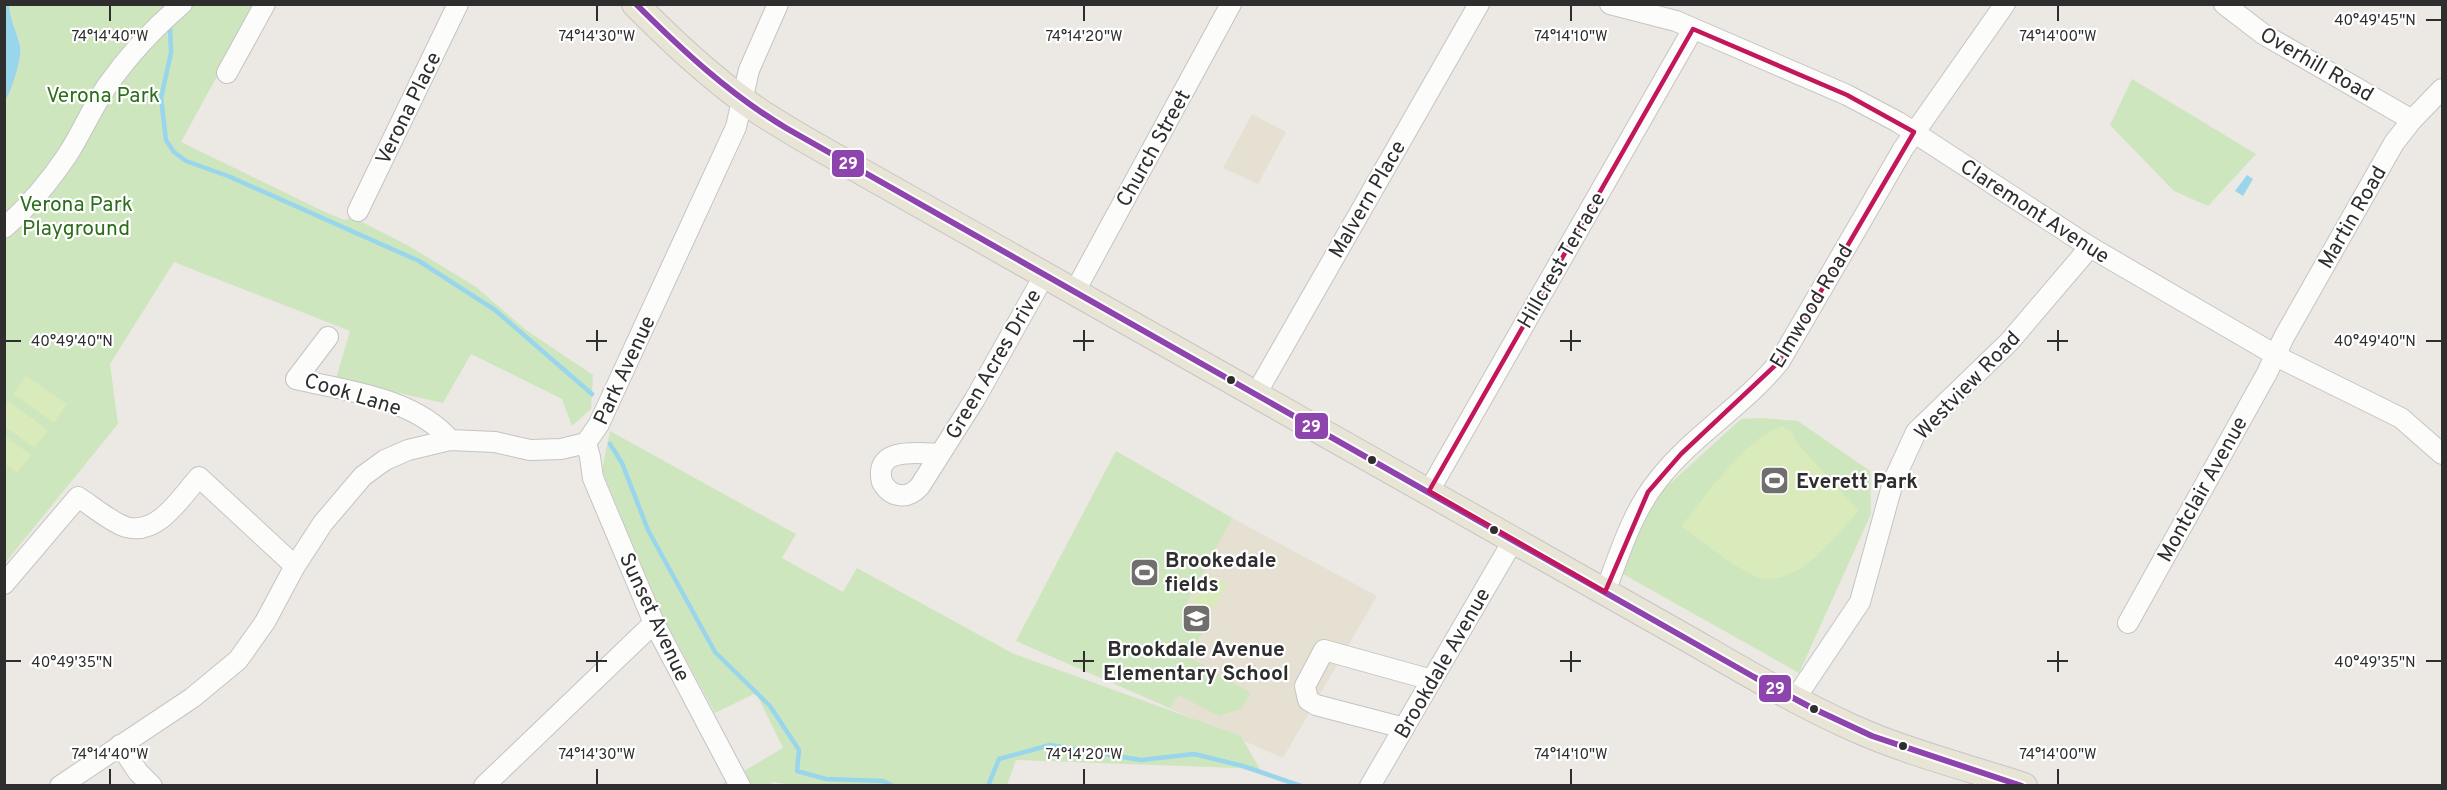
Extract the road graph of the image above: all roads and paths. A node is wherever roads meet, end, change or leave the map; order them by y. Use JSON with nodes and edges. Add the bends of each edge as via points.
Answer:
{"nodes":[{"id":1,"x":182,"y":4,"type":"edge"},
{"id":2,"x":265,"y":4,"type":"edge"},
{"id":3,"x":458,"y":4,"type":"edge"},
{"id":4,"x":635,"y":4,"type":"edge"},
{"id":5,"x":778,"y":4,"type":"edge"},
{"id":6,"x":1231,"y":4,"type":"edge"},
{"id":7,"x":1479,"y":4,"type":"edge"},
{"id":8,"x":1610,"y":4,"type":"edge"},
{"id":9,"x":2005,"y":4,"type":"edge"},
{"id":10,"x":2224,"y":4,"type":"edge"},
{"id":11,"x":1694,"y":29,"type":"junction"},
{"id":12,"x":227,"y":73,"type":"dead end"},
{"id":13,"x":2442,"y":89,"type":"edge"},
{"id":14,"x":742,"y":99,"type":"junction"},
{"id":15,"x":2412,"y":120,"type":"junction"},
{"id":16,"x":1914,"y":132,"type":"junction"},
{"id":17,"x":358,"y":211,"type":"dead end"},
{"id":18,"x":4,"y":228,"type":"edge"},
{"id":19,"x":2090,"y":248,"type":"junction"},
{"id":20,"x":1045,"y":274,"type":"junction"},
{"id":21,"x":1075,"y":291,"type":"junction"},
{"id":22,"x":328,"y":337,"type":"dead end"},
{"id":23,"x":2276,"y":355,"type":"junction"},
{"id":24,"x":1256,"y":394,"type":"junction"},
{"id":25,"x":450,"y":440,"type":"junction"},
{"id":26,"x":586,"y":443,"type":"junction"},
{"id":27,"x":940,"y":454,"type":"dead end"},
{"id":28,"x":2442,"y":454,"type":"edge"},
{"id":29,"x":1429,"y":491,"type":"junction"},
{"id":30,"x":1514,"y":539,"type":"junction"},
{"id":31,"x":295,"y":566,"type":"junction"},
{"id":32,"x":4,"y":584,"type":"edge"},
{"id":33,"x":1605,"y":592,"type":"junction"},
{"id":34,"x":654,"y":623,"type":"junction"},
{"id":35,"x":2128,"y":623,"type":"dead end"},
{"id":36,"x":1431,"y":680,"type":"junction"},
{"id":37,"x":1795,"y":699,"type":"junction"},
{"id":38,"x":1404,"y":728,"type":"junction"},
{"id":39,"x":120,"y":745,"type":"junction"},
{"id":40,"x":60,"y":786,"type":"edge"},
{"id":41,"x":152,"y":786,"type":"edge"},
{"id":42,"x":484,"y":786,"type":"edge"},
{"id":43,"x":740,"y":786,"type":"edge"},
{"id":44,"x":1370,"y":786,"type":"edge"},
{"id":45,"x":2024,"y":786,"type":"edge"}],
"edges":[{"from":1,"to":18,"type":"street","via":[[129,58],[46,185]]},
{"from":2,"to":12,"type":"street"},
{"from":3,"to":17,"type":"street","name":"Verona Place"},
{"from":4,"to":14,"type":"main road"},
{"from":5,"to":14,"type":"street","name":"Park Avenue","via":[[749,70]]},
{"from":6,"to":21,"type":"street","name":"Church Street"},
{"from":7,"to":24,"type":"street","name":"Malvern Place"},
{"from":8,"to":11,"type":"street","name":"Claremont Avenue"},
{"from":9,"to":16,"type":"street","name":"Elmwood Road"},
{"from":10,"to":15,"type":"street","name":"Overhill Road","via":[[2263,34]]},
{"from":11,"to":16,"type":"street","name":"Claremont Avenue","via":[[1847,95]]},
{"from":11,"to":29,"type":"street","name":"Hillcrest Terrace"},
{"from":13,"to":15,"type":"street","name":"Martin Road"},
{"from":14,"to":20,"type":"main road","via":[[824,151]]},
{"from":14,"to":26,"type":"street","name":"Park Avenue","via":[[736,127],[711,184]]},
{"from":15,"to":23,"type":"street","name":"Martin Road","via":[[2394,143]]},
{"from":16,"to":19,"type":"street","name":"Claremont Avenue"},
{"from":16,"to":33,"type":"street","name":"Elmwood Road","via":[[1780,362],[1751,394],[1681,454],[1648,492],[1633,519]]},
{"from":19,"to":23,"type":"street","name":"Claremont Avenue"},
{"from":19,"to":37,"type":"street","name":"Westview Road","via":[[2010,341],[1916,432],[1893,482],[1860,602]]},
{"from":20,"to":21,"type":"main road"},
{"from":20,"to":27,"type":"street","name":"Green Acres Drive"},
{"from":21,"to":24,"type":"main road"},
{"from":22,"to":25,"type":"street","name":"Cook Lane","via":[[296,379],[392,403],[426,419]]},
{"from":23,"to":28,"type":"street","name":"Claremont Avenue","via":[[2392,413]]},
{"from":23,"to":35,"type":"street","name":"Montclair Avenue"},
{"from":24,"to":29,"type":"main road"},
{"from":25,"to":26,"type":"street","name":"Park Avenue","via":[[495,442],[531,450]]},
{"from":25,"to":31,"type":"street","name":"Park Avenue","via":[[408,450],[363,476],[323,523]]},
{"from":26,"to":34,"type":"street","name":"Sunset Avenue","via":[[593,478]]},
{"from":29,"to":30,"type":"main road"},
{"from":30,"to":33,"type":"main road"},
{"from":30,"to":36,"type":"street","name":"Brookdale Avenue"},
{"from":31,"to":32,"type":"street","via":[[199,477],[166,514],[150,525],[125,527],[78,497]]},
{"from":31,"to":39,"type":"street","name":"Park Avenue","via":[[265,622],[238,660],[192,698]]},
{"from":33,"to":37,"type":"main road"},
{"from":34,"to":42,"type":"street"},
{"from":34,"to":43,"type":"street","name":"Sunset Avenue"},
{"from":36,"to":38,"type":"street","name":"Brookdale Avenue"},
{"from":36,"to":38,"type":"street","via":[[1324,650],[1305,686],[1308,700]]},
{"from":37,"to":45,"type":"main road","via":[[1852,728]]},
{"from":38,"to":44,"type":"street","name":"Brookdale Avenue"},
{"from":39,"to":40,"type":"street","name":"Park Avenue"},
{"from":39,"to":41,"type":"street"}]}
